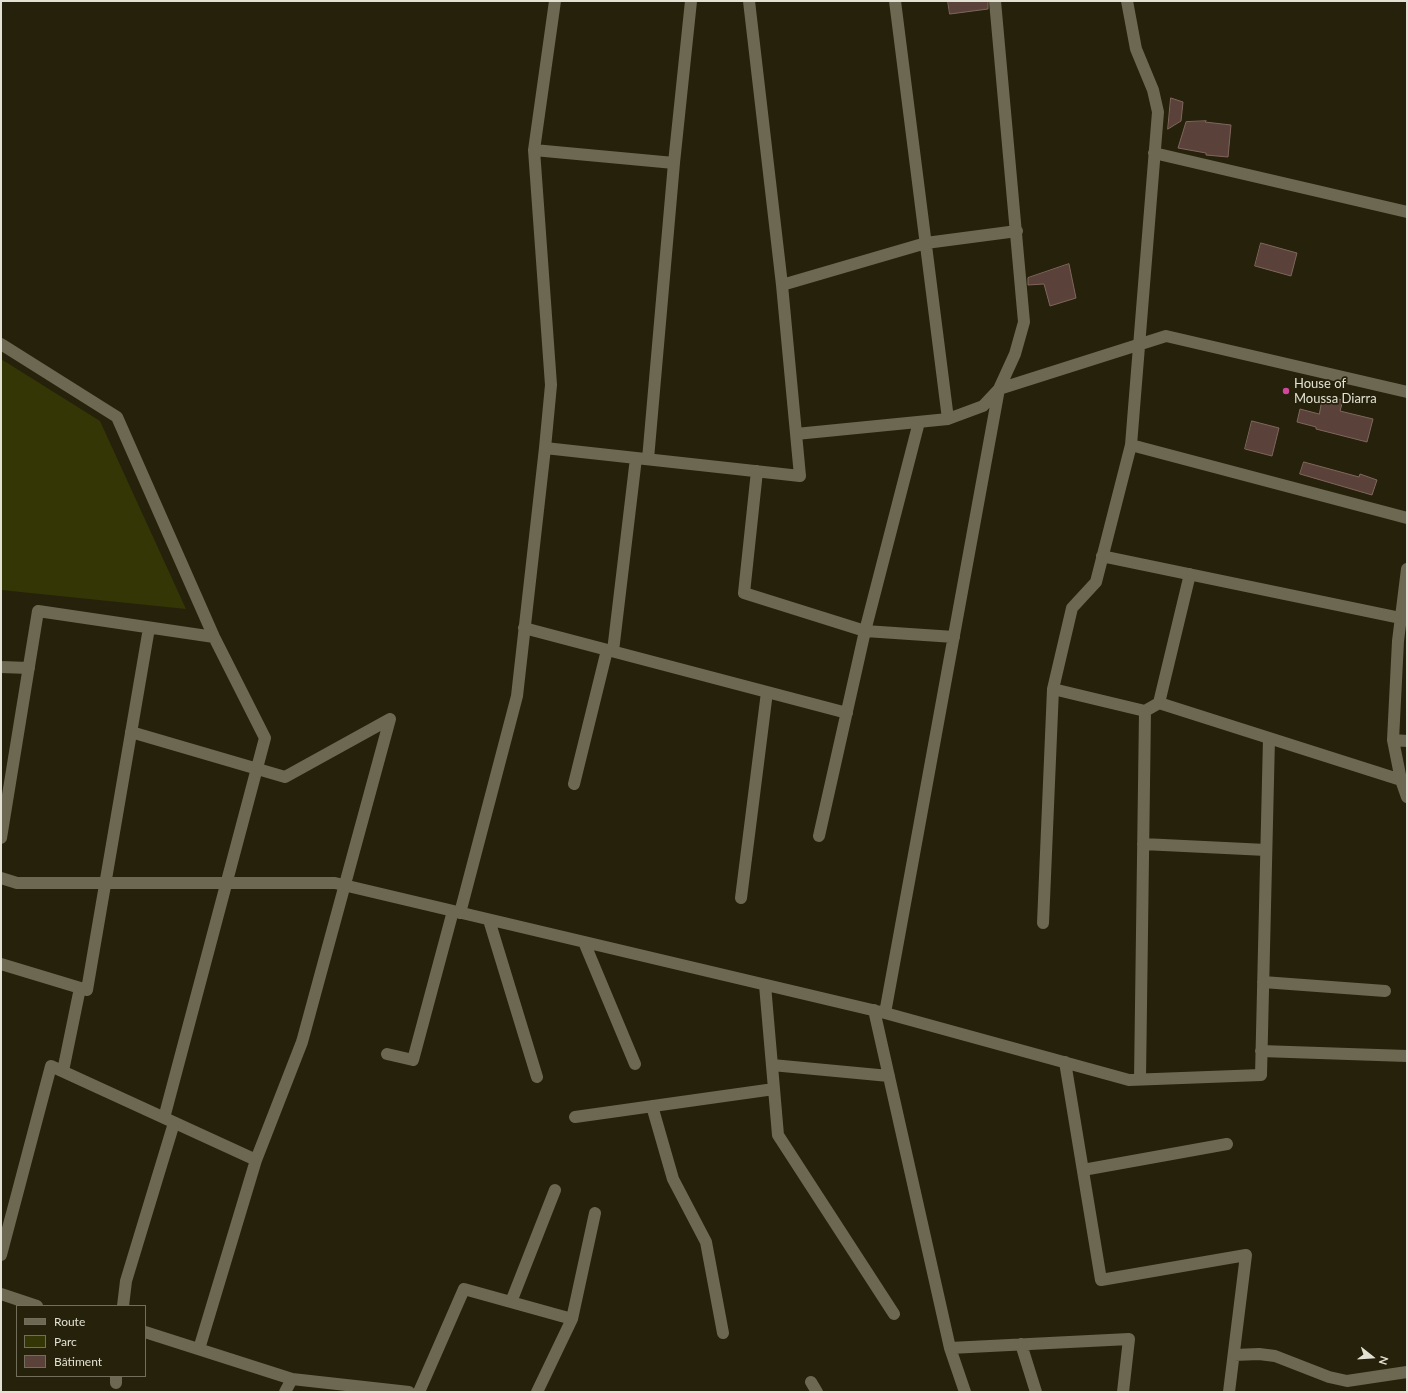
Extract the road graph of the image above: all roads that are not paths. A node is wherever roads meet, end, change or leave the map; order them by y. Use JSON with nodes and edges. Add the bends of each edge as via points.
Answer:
{"nodes":[{"id":1,"x":555,"y":1,"type":"edge"},
{"id":2,"x":691,"y":1,"type":"edge"},
{"id":3,"x":749,"y":1,"type":"edge"},
{"id":4,"x":895,"y":1,"type":"edge"},
{"id":5,"x":995,"y":1,"type":"edge"},
{"id":6,"x":1127,"y":1,"type":"edge"},
{"id":7,"x":534,"y":150,"type":"junction"},
{"id":8,"x":1154,"y":153,"type":"junction"},
{"id":9,"x":674,"y":163,"type":"junction"},
{"id":10,"x":1407,"y":212,"type":"edge"},
{"id":11,"x":1017,"y":231,"type":"junction"},
{"id":12,"x":926,"y":243,"type":"junction"},
{"id":13,"x":782,"y":285,"type":"junction"},
{"id":14,"x":1,"y":344,"type":"edge"},
{"id":15,"x":1138,"y":346,"type":"junction"},
{"id":16,"x":999,"y":389,"type":"junction"},
{"id":17,"x":1407,"y":392,"type":"edge"},
{"id":18,"x":948,"y":419,"type":"junction"},
{"id":19,"x":919,"y":422,"type":"junction"},
{"id":20,"x":796,"y":434,"type":"junction"},
{"id":21,"x":1131,"y":445,"type":"junction"},
{"id":22,"x":545,"y":448,"type":"junction"},
{"id":23,"x":636,"y":458,"type":"junction"},
{"id":24,"x":648,"y":459,"type":"junction"},
{"id":25,"x":756,"y":471,"type":"junction"},
{"id":26,"x":1407,"y":518,"type":"edge"},
{"id":27,"x":1102,"y":556,"type":"junction"},
{"id":28,"x":1407,"y":569,"type":"edge"},
{"id":29,"x":1190,"y":574,"type":"junction"},
{"id":30,"x":1401,"y":618,"type":"junction"},
{"id":31,"x":149,"y":628,"type":"junction"},
{"id":32,"x":524,"y":628,"type":"junction"},
{"id":33,"x":865,"y":631,"type":"junction"},
{"id":34,"x":214,"y":637,"type":"junction"},
{"id":35,"x":954,"y":637,"type":"junction"},
{"id":36,"x":1402,"y":642,"type":"edge"},
{"id":37,"x":610,"y":650,"type":"junction"},
{"id":38,"x":1,"y":667,"type":"edge"},
{"id":39,"x":29,"y":668,"type":"junction"},
{"id":40,"x":1053,"y":689,"type":"junction"},
{"id":41,"x":767,"y":692,"type":"junction"},
{"id":42,"x":1159,"y":703,"type":"junction"},
{"id":43,"x":1145,"y":711,"type":"junction"},
{"id":44,"x":847,"y":713,"type":"junction"},
{"id":45,"x":131,"y":732,"type":"junction"},
{"id":46,"x":1269,"y":738,"type":"junction"},
{"id":47,"x":1393,"y":740,"type":"junction"},
{"id":48,"x":1407,"y":741,"type":"edge"},
{"id":49,"x":256,"y":769,"type":"junction"},
{"id":50,"x":1400,"y":780,"type":"junction"},
{"id":51,"x":574,"y":784,"type":"dead end"},
{"id":52,"x":1407,"y":797,"type":"edge"},
{"id":53,"x":819,"y":836,"type":"dead end"},
{"id":54,"x":1,"y":838,"type":"edge"},
{"id":55,"x":1143,"y":844,"type":"junction"},
{"id":56,"x":1266,"y":850,"type":"junction"},
{"id":57,"x":1,"y":878,"type":"edge"},
{"id":58,"x":105,"y":883,"type":"junction"},
{"id":59,"x":226,"y":883,"type":"junction"},
{"id":60,"x":345,"y":886,"type":"junction"},
{"id":61,"x":741,"y":898,"type":"dead end"},
{"id":62,"x":456,"y":912,"type":"junction"},
{"id":63,"x":489,"y":920,"type":"junction"},
{"id":64,"x":1043,"y":923,"type":"dead end"},
{"id":65,"x":584,"y":942,"type":"junction"},
{"id":66,"x":1,"y":964,"type":"edge"},
{"id":67,"x":1263,"y":982,"type":"junction"},
{"id":68,"x":764,"y":984,"type":"junction"},
{"id":69,"x":80,"y":988,"type":"junction"},
{"id":70,"x":1385,"y":991,"type":"dead end"},
{"id":71,"x":880,"y":1012,"type":"junction"},
{"id":72,"x":1261,"y":1051,"type":"junction"},
{"id":73,"x":387,"y":1054,"type":"dead end"},
{"id":74,"x":1407,"y":1056,"type":"edge"},
{"id":75,"x":1065,"y":1062,"type":"junction"},
{"id":76,"x":635,"y":1064,"type":"dead end"},
{"id":77,"x":772,"y":1066,"type":"junction"},
{"id":78,"x":62,"y":1071,"type":"junction"},
{"id":79,"x":889,"y":1076,"type":"junction"},
{"id":80,"x":537,"y":1077,"type":"dead end"},
{"id":81,"x":1140,"y":1079,"type":"junction"},
{"id":82,"x":774,"y":1088,"type":"junction"},
{"id":83,"x":652,"y":1106,"type":"junction"},
{"id":84,"x":575,"y":1117,"type":"dead end"},
{"id":85,"x":169,"y":1120,"type":"junction"},
{"id":86,"x":1227,"y":1144,"type":"dead end"},
{"id":87,"x":256,"y":1160,"type":"junction"},
{"id":88,"x":1083,"y":1170,"type":"junction"},
{"id":89,"x":556,"y":1190,"type":"dead end"},
{"id":90,"x":595,"y":1213,"type":"dead end"},
{"id":91,"x":5,"y":1222,"type":"edge"},
{"id":92,"x":1,"y":1255,"type":"edge"},
{"id":93,"x":1,"y":1294,"type":"edge"},
{"id":94,"x":511,"y":1302,"type":"junction"},
{"id":95,"x":34,"y":1305,"type":"edge"},
{"id":96,"x":123,"y":1305,"type":"edge"},
{"id":97,"x":894,"y":1314,"type":"dead end"},
{"id":98,"x":572,"y":1319,"type":"junction"},
{"id":99,"x":146,"y":1332,"type":"edge"},
{"id":100,"x":723,"y":1333,"type":"dead end"},
{"id":101,"x":1021,"y":1344,"type":"junction"},
{"id":102,"x":950,"y":1348,"type":"junction"},
{"id":103,"x":199,"y":1349,"type":"junction"},
{"id":104,"x":1234,"y":1355,"type":"junction"},
{"id":105,"x":1407,"y":1372,"type":"edge"},
{"id":106,"x":292,"y":1379,"type":"junction"},
{"id":107,"x":285,"y":1392,"type":"edge"},
{"id":108,"x":409,"y":1392,"type":"edge"},
{"id":109,"x":419,"y":1392,"type":"edge"},
{"id":110,"x":537,"y":1392,"type":"edge"},
{"id":111,"x":965,"y":1392,"type":"edge"},
{"id":112,"x":1036,"y":1392,"type":"edge"},
{"id":113,"x":1123,"y":1392,"type":"edge"},
{"id":114,"x":1230,"y":1392,"type":"edge"}],
"edges":[{"from":1,"to":7,"type":"street"},
{"from":2,"to":9,"type":"street"},
{"from":3,"to":13,"type":"street"},
{"from":4,"to":12,"type":"street"},
{"from":5,"to":11,"type":"street"},
{"from":6,"to":8,"type":"street","via":[[1136,49],[1153,90],[1158,112]]},
{"from":7,"to":9,"type":"street"},
{"from":7,"to":22,"type":"street","via":[[551,385]]},
{"from":8,"to":10,"type":"street"},
{"from":8,"to":15,"type":"street"},
{"from":9,"to":24,"type":"street"},
{"from":11,"to":12,"type":"street"},
{"from":11,"to":16,"type":"street","via":[[1024,322],[1015,354]]},
{"from":12,"to":13,"type":"street"},
{"from":12,"to":18,"type":"street"},
{"from":13,"to":20,"type":"street"},
{"from":14,"to":34,"type":"street","via":[[117,417]]},
{"from":15,"to":16,"type":"street"},
{"from":15,"to":17,"type":"street","via":[[1166,336]]},
{"from":15,"to":21,"type":"street"},
{"from":16,"to":18,"type":"street","via":[[983,406]]},
{"from":16,"to":35,"type":"street"},
{"from":18,"to":19,"type":"street"},
{"from":19,"to":20,"type":"street"},
{"from":19,"to":33,"type":"street"},
{"from":20,"to":25,"type":"street","via":[[800,476]]},
{"from":21,"to":26,"type":"street"},
{"from":21,"to":27,"type":"street"},
{"from":22,"to":23,"type":"street"},
{"from":22,"to":32,"type":"street"},
{"from":23,"to":24,"type":"street"},
{"from":23,"to":37,"type":"street"},
{"from":24,"to":25,"type":"street"},
{"from":25,"to":33,"type":"street","via":[[744,593]]},
{"from":27,"to":29,"type":"street"},
{"from":27,"to":40,"type":"street","via":[[1096,582],[1072,608]]},
{"from":28,"to":30,"type":"street"},
{"from":29,"to":30,"type":"street"},
{"from":29,"to":42,"type":"street"},
{"from":30,"to":36,"type":"street"},
{"from":31,"to":34,"type":"street"},
{"from":31,"to":39,"type":"street","via":[[38,612]]},
{"from":31,"to":45,"type":"street"},
{"from":32,"to":37,"type":"street"},
{"from":32,"to":62,"type":"street","via":[[517,696]]},
{"from":33,"to":35,"type":"street"},
{"from":33,"to":44,"type":"street"},
{"from":34,"to":49,"type":"street","via":[[265,738]]},
{"from":35,"to":71,"type":"street"},
{"from":36,"to":47,"type":"street"},
{"from":37,"to":41,"type":"street"},
{"from":37,"to":51,"type":"street"},
{"from":38,"to":39,"type":"street"},
{"from":39,"to":54,"type":"street"},
{"from":40,"to":43,"type":"street"},
{"from":40,"to":64,"type":"street"},
{"from":41,"to":44,"type":"street"},
{"from":41,"to":61,"type":"street"},
{"from":42,"to":43,"type":"street"},
{"from":42,"to":46,"type":"street"},
{"from":43,"to":55,"type":"street"},
{"from":44,"to":53,"type":"street"},
{"from":45,"to":49,"type":"street"},
{"from":45,"to":58,"type":"street"},
{"from":46,"to":50,"type":"street"},
{"from":46,"to":56,"type":"street"},
{"from":47,"to":48,"type":"street"},
{"from":47,"to":50,"type":"street"},
{"from":49,"to":59,"type":"street"},
{"from":49,"to":60,"type":"street","via":[[285,777],[390,719]]},
{"from":50,"to":52,"type":"street"},
{"from":55,"to":56,"type":"street"},
{"from":55,"to":81,"type":"street"},
{"from":56,"to":67,"type":"street"},
{"from":57,"to":58,"type":"street","via":[[17,883]]},
{"from":58,"to":59,"type":"street"},
{"from":58,"to":69,"type":"street","via":[[87,990]]},
{"from":59,"to":60,"type":"street","via":[[334,883]]},
{"from":59,"to":85,"type":"street"},
{"from":60,"to":62,"type":"street"},
{"from":60,"to":87,"type":"street","via":[[302,1042]]},
{"from":62,"to":63,"type":"street"},
{"from":62,"to":73,"type":"street","via":[[413,1060]]},
{"from":63,"to":65,"type":"street"},
{"from":63,"to":80,"type":"street"},
{"from":65,"to":68,"type":"street"},
{"from":65,"to":76,"type":"street"},
{"from":66,"to":69,"type":"street"},
{"from":67,"to":70,"type":"street"},
{"from":67,"to":72,"type":"street"},
{"from":68,"to":71,"type":"street"},
{"from":68,"to":77,"type":"street"},
{"from":69,"to":78,"type":"street"},
{"from":71,"to":75,"type":"street"},
{"from":71,"to":79,"type":"street"},
{"from":72,"to":74,"type":"street"},
{"from":72,"to":81,"type":"street","via":[[1260,1075]]},
{"from":75,"to":81,"type":"street","via":[[1129,1080]]},
{"from":75,"to":88,"type":"street"},
{"from":77,"to":79,"type":"street"},
{"from":77,"to":82,"type":"street"},
{"from":78,"to":85,"type":"street"},
{"from":78,"to":91,"type":"street","via":[[51,1066]]},
{"from":79,"to":102,"type":"street"},
{"from":82,"to":83,"type":"street"},
{"from":82,"to":97,"type":"street","via":[[778,1135]]},
{"from":83,"to":84,"type":"street"},
{"from":83,"to":100,"type":"street","via":[[672,1179],[706,1242]]},
{"from":85,"to":87,"type":"street"},
{"from":85,"to":96,"type":"street","via":[[126,1281]]},
{"from":86,"to":88,"type":"street"},
{"from":87,"to":103,"type":"street"},
{"from":88,"to":104,"type":"street","via":[[1101,1280],[1246,1255]]},
{"from":89,"to":94,"type":"street"},
{"from":90,"to":98,"type":"street"},
{"from":91,"to":92,"type":"street"},
{"from":93,"to":95,"type":"street"},
{"from":94,"to":98,"type":"street"},
{"from":94,"to":109,"type":"street","via":[[464,1289]]},
{"from":98,"to":110,"type":"street"},
{"from":99,"to":103,"type":"street"},
{"from":101,"to":102,"type":"street"},
{"from":101,"to":112,"type":"street"},
{"from":101,"to":113,"type":"street","via":[[1129,1339]]},
{"from":102,"to":111,"type":"street"},
{"from":103,"to":106,"type":"street"},
{"from":104,"to":105,"type":"street","via":[[1275,1356],[1329,1377],[1347,1381]]},
{"from":104,"to":114,"type":"street"},
{"from":106,"to":107,"type":"street"},
{"from":106,"to":108,"type":"street"}]}
